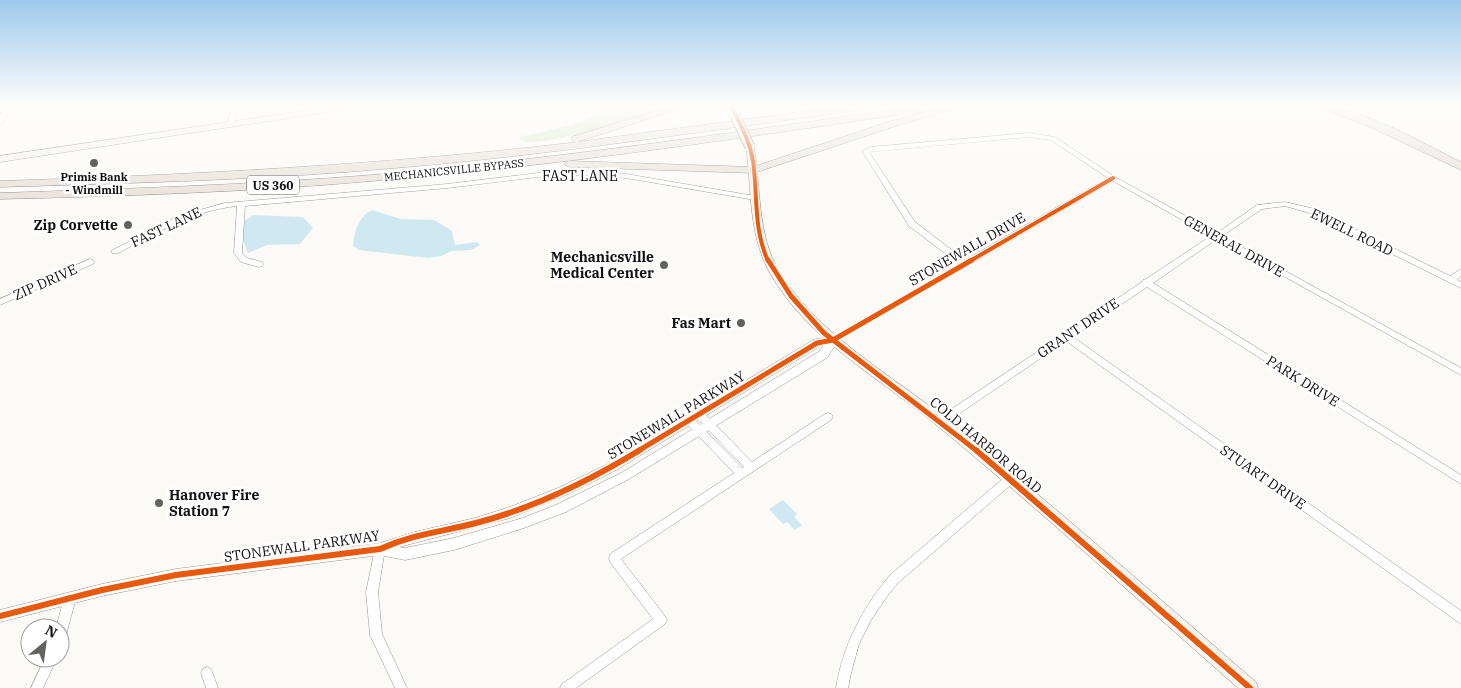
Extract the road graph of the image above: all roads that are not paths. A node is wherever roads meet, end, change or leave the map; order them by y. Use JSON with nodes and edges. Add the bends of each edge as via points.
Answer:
{"nodes":[{"id":1,"x":135,"y":139,"type":"edge"},
{"id":2,"x":571,"y":139,"type":"edge"},
{"id":3,"x":622,"y":139,"type":"edge"},
{"id":4,"x":699,"y":139,"type":"edge"},
{"id":5,"x":746,"y":139,"type":"edge"},
{"id":6,"x":847,"y":139,"type":"edge"},
{"id":7,"x":983,"y":139,"type":"edge"},
{"id":8,"x":1055,"y":139,"type":"edge"},
{"id":9,"x":1404,"y":139,"type":"edge"},
{"id":10,"x":42,"y":153,"type":"junction"},
{"id":11,"x":0,"y":159,"type":"edge"},
{"id":12,"x":447,"y":160,"type":"junction"},
{"id":13,"x":1461,"y":166,"type":"edge"},
{"id":14,"x":0,"y":167,"type":"edge"},
{"id":15,"x":754,"y":170,"type":"junction"},
{"id":16,"x":424,"y":173,"type":"junction"},
{"id":17,"x":1113,"y":178,"type":"junction"},
{"id":18,"x":0,"y":184,"type":"edge"},
{"id":19,"x":0,"y":196,"type":"edge"},
{"id":20,"x":755,"y":198,"type":"junction"},
{"id":21,"x":241,"y":203,"type":"junction"},
{"id":22,"x":1216,"y":236,"type":"junction"},
{"id":23,"x":115,"y":251,"type":"dead end"},
{"id":24,"x":90,"y":262,"type":"dead end"},
{"id":25,"x":259,"y":264,"type":"dead end"},
{"id":26,"x":964,"y":264,"type":"junction"},
{"id":27,"x":1461,"y":272,"type":"edge"},
{"id":28,"x":1451,"y":280,"type":"junction"},
{"id":29,"x":1146,"y":282,"type":"junction"},
{"id":30,"x":1461,"y":285,"type":"edge"},
{"id":31,"x":0,"y":302,"type":"edge"},
{"id":32,"x":1065,"y":336,"type":"junction"},
{"id":33,"x":834,"y":340,"type":"junction"},
{"id":34,"x":1461,"y":372,"type":"edge"},
{"id":35,"x":694,"y":417,"type":"junction"},
{"id":36,"x":828,"y":417,"type":"dead end"},
{"id":37,"x":941,"y":421,"type":"junction"},
{"id":38,"x":704,"y":427,"type":"junction"},
{"id":39,"x":752,"y":467,"type":"junction"},
{"id":40,"x":741,"y":474,"type":"junction"},
{"id":41,"x":1460,"y":477,"type":"edge"},
{"id":42,"x":1010,"y":479,"type":"junction"},
{"id":43,"x":380,"y":549,"type":"junction"},
{"id":44,"x":70,"y":598,"type":"junction"},
{"id":45,"x":0,"y":616,"type":"edge"},
{"id":46,"x":65,"y":618,"type":"edge"},
{"id":47,"x":1461,"y":618,"type":"edge"},
{"id":48,"x":46,"y":668,"type":"edge"},
{"id":49,"x":207,"y":674,"type":"dead end"},
{"id":50,"x":37,"y":688,"type":"edge"},
{"id":51,"x":212,"y":688,"type":"edge"},
{"id":52,"x":402,"y":688,"type":"edge"},
{"id":53,"x":566,"y":688,"type":"edge"},
{"id":54,"x":842,"y":688,"type":"edge"},
{"id":55,"x":1250,"y":688,"type":"edge"}],
"edges":[{"from":1,"to":10,"type":"main road"},
{"from":2,"to":12,"type":"highway"},
{"from":3,"to":12,"type":"highway","name":"MECHANICSVILLE BYPASS","number":"US 360"},
{"from":4,"to":16,"type":"highway","name":"MECHANICSVILLE BYPASS","number":"US 360"},
{"from":5,"to":15,"type":"main road","name":"COLD HARBOR ROAD","bridge":true},
{"from":6,"to":15,"type":"highway"},
{"from":7,"to":26,"type":"street","name":"GENERAL DRIVE","via":[[868,150],[865,153],[912,224]]},
{"from":8,"to":17,"type":"street","name":"GENERAL DRIVE"},
{"from":9,"to":13,"type":"highway"},
{"from":10,"to":11,"type":"main road"},
{"from":10,"to":14,"type":"main road"},
{"from":12,"to":18,"type":"highway","name":"MECHANICSVILLE BYPASS","number":"US 360","via":[[264,174]]},
{"from":15,"to":16,"type":"highway","via":[[575,164]]},
{"from":15,"to":20,"type":"main road","name":"COLD HARBOR ROAD"},
{"from":16,"to":19,"type":"highway","name":"MECHANICSVILLE BYPASS","number":"US 360","via":[[227,188]]},
{"from":17,"to":22,"type":"street","name":"GENERAL DRIVE"},
{"from":17,"to":26,"type":"street","name":"STONEWALL DRIVE"},
{"from":20,"to":21,"type":"street","name":"FAST LANE","via":[[626,176],[564,174]]},
{"from":20,"to":33,"type":"main road","name":"COLD HARBOR ROAD","via":[[759,236],[772,266],[800,308]]},
{"from":21,"to":23,"type":"street","name":"FAST LANE","via":[[192,213]]},
{"from":21,"to":25,"type":"street","via":[[238,254],[244,260]]},
{"from":22,"to":28,"type":"street","name":"EWELL ROAD","via":[[1260,207],[1294,206],[1336,222]]},
{"from":22,"to":29,"type":"street","name":"GRANT DRIVE"},
{"from":22,"to":34,"type":"street","name":"GENERAL DRIVE"},
{"from":24,"to":31,"type":"street","name":"ZIP DRIVE"},
{"from":26,"to":33,"type":"street","name":"STONEWALL DRIVE"},
{"from":27,"to":28,"type":"street"},
{"from":28,"to":30,"type":"street","name":"EWELL ROAD"},
{"from":29,"to":32,"type":"street","name":"GRANT DRIVE"},
{"from":29,"to":41,"type":"street","name":"PARK DRIVE"},
{"from":32,"to":37,"type":"street","name":"GRANT DRIVE"},
{"from":32,"to":47,"type":"street","name":"STUART DRIVE"},
{"from":33,"to":35,"type":"street","name":"STONEWALL PARKWAY","via":[[817,343]]},
{"from":33,"to":37,"type":"main road","name":"COLD HARBOR ROAD"},
{"from":33,"to":38,"type":"street","name":"STONEWALL PARKWAY","via":[[824,354]]},
{"from":35,"to":38,"type":"street"},
{"from":35,"to":43,"type":"street","name":"STONEWALL PARKWAY","via":[[612,467],[544,500],[476,523],[404,538]]},
{"from":36,"to":39,"type":"street"},
{"from":37,"to":42,"type":"main road","name":"COLD HARBOR ROAD"},
{"from":38,"to":39,"type":"street"},
{"from":38,"to":40,"type":"street"},
{"from":38,"to":43,"type":"street","name":"STONEWALL PARKWAY","via":[[591,494],[524,523],[454,544],[405,554]]},
{"from":39,"to":40,"type":"street"},
{"from":40,"to":53,"type":"street","via":[[614,558],[661,620]]},
{"from":42,"to":54,"type":"street","via":[[894,579],[880,595],[857,634]]},
{"from":42,"to":55,"type":"main road","name":"COLD HARBOR ROAD"},
{"from":43,"to":44,"type":"street","name":"STONEWALL PARKWAY","via":[[214,569]]},
{"from":43,"to":52,"type":"street","via":[[372,592],[376,634]]},
{"from":44,"to":45,"type":"street","name":"STONEWALL PARKWAY"},
{"from":44,"to":46,"type":"street"},
{"from":48,"to":50,"type":"street"},
{"from":49,"to":51,"type":"street"}]}
